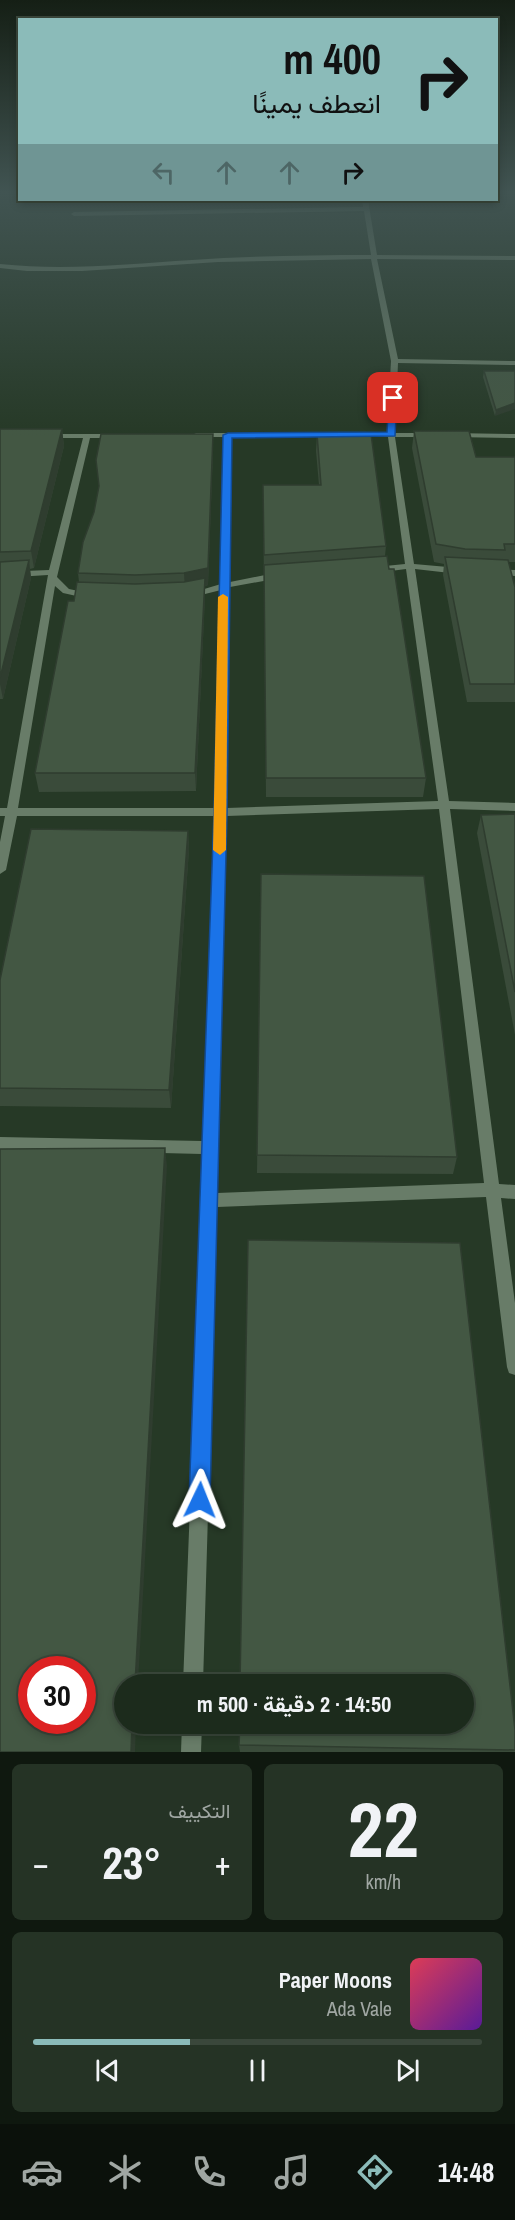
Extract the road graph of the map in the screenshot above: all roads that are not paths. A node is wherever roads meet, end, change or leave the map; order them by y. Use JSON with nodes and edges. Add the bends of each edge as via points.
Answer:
{"nodes":[{"id":1,"x":378,"y":275,"type":"edge"},
{"id":2,"x":395,"y":361,"type":"junction"},
{"id":3,"x":515,"y":363,"type":"edge"},
{"id":4,"x":392,"y":434,"type":"junction"},
{"id":5,"x":181,"y":435,"type":"edge"},
{"id":6,"x":228,"y":435,"type":"junction"},
{"id":7,"x":436,"y":435,"type":"edge"},
{"id":8,"x":448,"y":435,"type":"edge"},
{"id":9,"x":33,"y":436,"type":"edge"},
{"id":10,"x":87,"y":436,"type":"junction"},
{"id":11,"x":122,"y":436,"type":"edge"},
{"id":12,"x":515,"y":436,"type":"edge"},
{"id":13,"x":409,"y":566,"type":"junction"},
{"id":14,"x":369,"y":570,"type":"edge"},
{"id":15,"x":294,"y":573,"type":"edge"},
{"id":16,"x":515,"y":573,"type":"edge"},
{"id":17,"x":0,"y":575,"type":"edge"},
{"id":18,"x":53,"y":575,"type":"junction"},
{"id":19,"x":223,"y":586,"type":"junction"},
{"id":20,"x":174,"y":596,"type":"edge"},
{"id":21,"x":97,"y":597,"type":"edge"},
{"id":22,"x":444,"y":805,"type":"junction"},
{"id":23,"x":515,"y":807,"type":"edge"},
{"id":24,"x":6,"y":812,"type":"edge"},
{"id":25,"x":221,"y":813,"type":"junction"},
{"id":26,"x":0,"y":870,"type":"edge"},
{"id":27,"x":0,"y":1143,"type":"edge"},
{"id":28,"x":209,"y":1148,"type":"junction"},
{"id":29,"x":492,"y":1190,"type":"junction"},
{"id":30,"x":515,"y":1192,"type":"edge"},
{"id":31,"x":210,"y":1200,"type":"junction"},
{"id":32,"x":515,"y":1367,"type":"edge"},
{"id":33,"x":193,"y":1674,"type":"edge"},
{"id":34,"x":192,"y":1734,"type":"edge"},
{"id":35,"x":191,"y":1752,"type":"edge"}],
"edges":[{"from":1,"to":2,"type":"street"},
{"from":2,"to":3,"type":"street"},
{"from":2,"to":4,"type":"street"},
{"from":4,"to":6,"type":"street"},
{"from":4,"to":7,"type":"street"},
{"from":4,"to":13,"type":"street"},
{"from":5,"to":6,"type":"street"},
{"from":6,"to":19,"type":"street"},
{"from":8,"to":12,"type":"street"},
{"from":9,"to":10,"type":"street"},
{"from":10,"to":11,"type":"street"},
{"from":10,"to":18,"type":"street"},
{"from":13,"to":14,"type":"street"},
{"from":13,"to":16,"type":"street"},
{"from":13,"to":22,"type":"street"},
{"from":15,"to":19,"type":"street"},
{"from":17,"to":18,"type":"street"},
{"from":18,"to":21,"type":"street","via":[[66,591]]},
{"from":18,"to":24,"type":"street"},
{"from":19,"to":20,"type":"street"},
{"from":19,"to":25,"type":"street"},
{"from":22,"to":23,"type":"street"},
{"from":22,"to":25,"type":"street"},
{"from":22,"to":29,"type":"street"},
{"from":24,"to":25,"type":"street"},
{"from":24,"to":26,"type":"street"},
{"from":25,"to":28,"type":"street"},
{"from":27,"to":28,"type":"street"},
{"from":28,"to":31,"type":"street"},
{"from":29,"to":30,"type":"street"},
{"from":29,"to":31,"type":"street"},
{"from":29,"to":32,"type":"street"},
{"from":31,"to":33,"type":"street"},
{"from":34,"to":35,"type":"street"}]}
